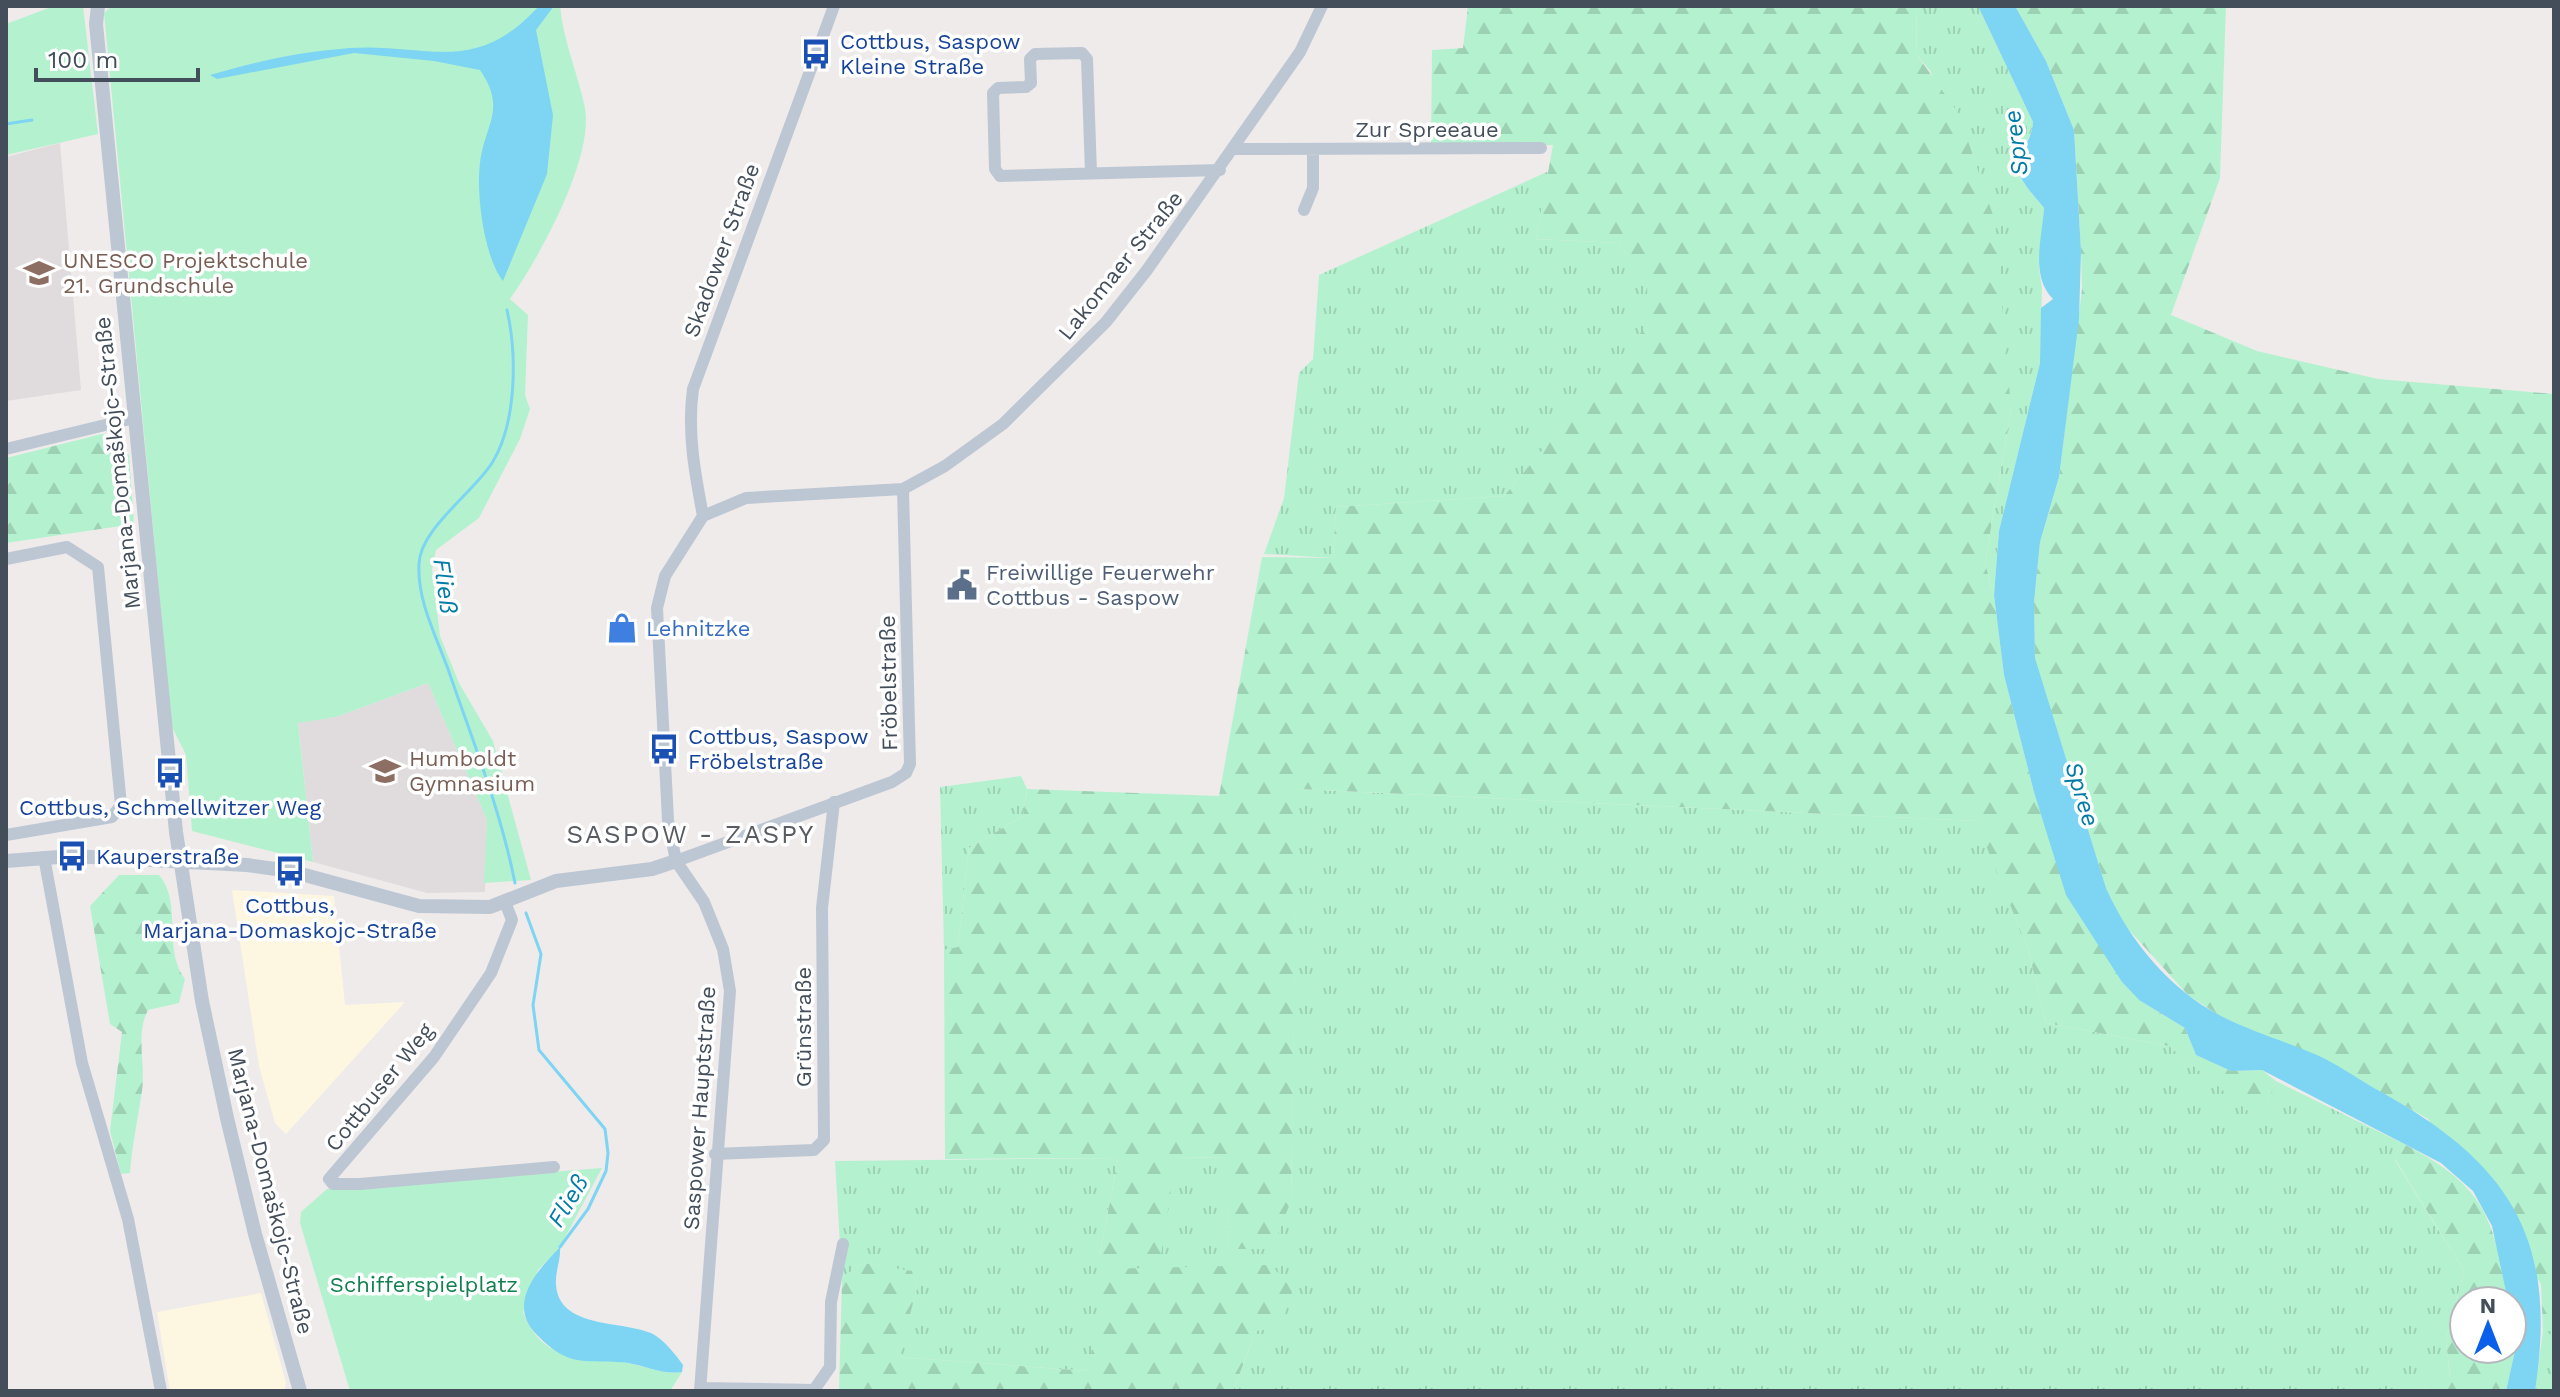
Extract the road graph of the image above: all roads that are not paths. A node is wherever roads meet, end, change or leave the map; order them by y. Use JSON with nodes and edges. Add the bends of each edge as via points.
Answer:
{"nodes":[{"id":1,"x":98,"y":6,"type":"edge"},
{"id":2,"x":834,"y":6,"type":"edge"},
{"id":3,"x":1322,"y":6,"type":"edge"},
{"id":4,"x":1541,"y":148,"type":"dead end"},
{"id":5,"x":1234,"y":149,"type":"junction"},
{"id":6,"x":1313,"y":150,"type":"junction"},
{"id":7,"x":1220,"y":170,"type":"junction"},
{"id":8,"x":1091,"y":173,"type":"junction"},
{"id":9,"x":1304,"y":210,"type":"dead end"},
{"id":10,"x":134,"y":418,"type":"junction"},
{"id":11,"x":6,"y":449,"type":"edge"},
{"id":12,"x":903,"y":489,"type":"junction"},
{"id":13,"x":703,"y":516,"type":"junction"},
{"id":14,"x":6,"y":559,"type":"edge"},
{"id":15,"x":834,"y":802,"type":"junction"},
{"id":16,"x":6,"y":835,"type":"edge"},
{"id":17,"x":44,"y":857,"type":"junction"},
{"id":18,"x":6,"y":861,"type":"edge"},
{"id":19,"x":676,"y":861,"type":"junction"},
{"id":20,"x":180,"y":862,"type":"junction"},
{"id":21,"x":505,"y":902,"type":"junction"},
{"id":22,"x":715,"y":1154,"type":"junction"},
{"id":23,"x":554,"y":1167,"type":"dead end"},
{"id":24,"x":843,"y":1244,"type":"dead end"},
{"id":25,"x":700,"y":1390,"type":"edge"},
{"id":26,"x":161,"y":1391,"type":"edge"},
{"id":27,"x":300,"y":1391,"type":"edge"}],
"edges":[{"from":1,"to":10,"type":"street","name":"Marjana-Domaškojc-Straße"},
{"from":2,"to":13,"type":"street","name":"Skadower Straße","via":[[693,389],[693,459]]},
{"from":3,"to":5,"type":"street","name":"Lakomaer Straße","via":[[1300,52]]},
{"from":4,"to":6,"type":"street","name":"Zur Spreeaue"},
{"from":5,"to":6,"type":"street","name":"Zur Spreeaue"},
{"from":5,"to":7,"type":"street","name":"Lakomaer Straße"},
{"from":6,"to":9,"type":"street","via":[[1313,188]]},
{"from":7,"to":8,"type":"street"},
{"from":7,"to":12,"type":"street","name":"Lakomaer Straße","via":[[1114,312],[1056,373],[1003,424]]},
{"from":8,"to":8,"type":"street","via":[[1000,176],[995,169],[993,93],[1031,83],[1030,59],[1035,54],[1082,53],[1087,59]]},
{"from":10,"to":11,"type":"street"},
{"from":10,"to":20,"type":"street","name":"Marjana-Domaškojc-Straße"},
{"from":12,"to":13,"type":"street","name":"Lakomaer Straße","via":[[746,498]]},
{"from":12,"to":15,"type":"street","name":"Fröbelstraße","via":[[910,764],[892,782]]},
{"from":13,"to":19,"type":"street","name":"Saspower Hauptstraße","via":[[665,576],[657,608],[668,820]]},
{"from":14,"to":16,"type":"street","via":[[67,547],[98,567],[121,805],[112,817]]},
{"from":15,"to":19,"type":"street","name":"Fröbelstraße"},
{"from":15,"to":22,"type":"street","name":"Grünstraße","via":[[822,908],[824,1140],[814,1150]]},
{"from":17,"to":18,"type":"street"},
{"from":17,"to":20,"type":"street"},
{"from":17,"to":26,"type":"street","via":[[82,1063],[128,1219]]},
{"from":19,"to":21,"type":"street","via":[[556,881]]},
{"from":19,"to":22,"type":"street","name":"Saspower Hauptstraße","via":[[704,902],[723,949],[730,991]]},
{"from":20,"to":21,"type":"street","via":[[290,871],[419,906],[490,907]]},
{"from":20,"to":27,"type":"street","name":"Marjana-Domaškojc-Straße","via":[[202,1001],[255,1234]]},
{"from":21,"to":23,"type":"street","name":"Cottbuser Weg","via":[[512,920],[491,973],[434,1057],[329,1179],[333,1184],[360,1184]]},
{"from":22,"to":25,"type":"street","name":"Saspower Hauptstraße"},
{"from":24,"to":25,"type":"street","via":[[831,1302],[830,1367],[814,1390]]}]}
